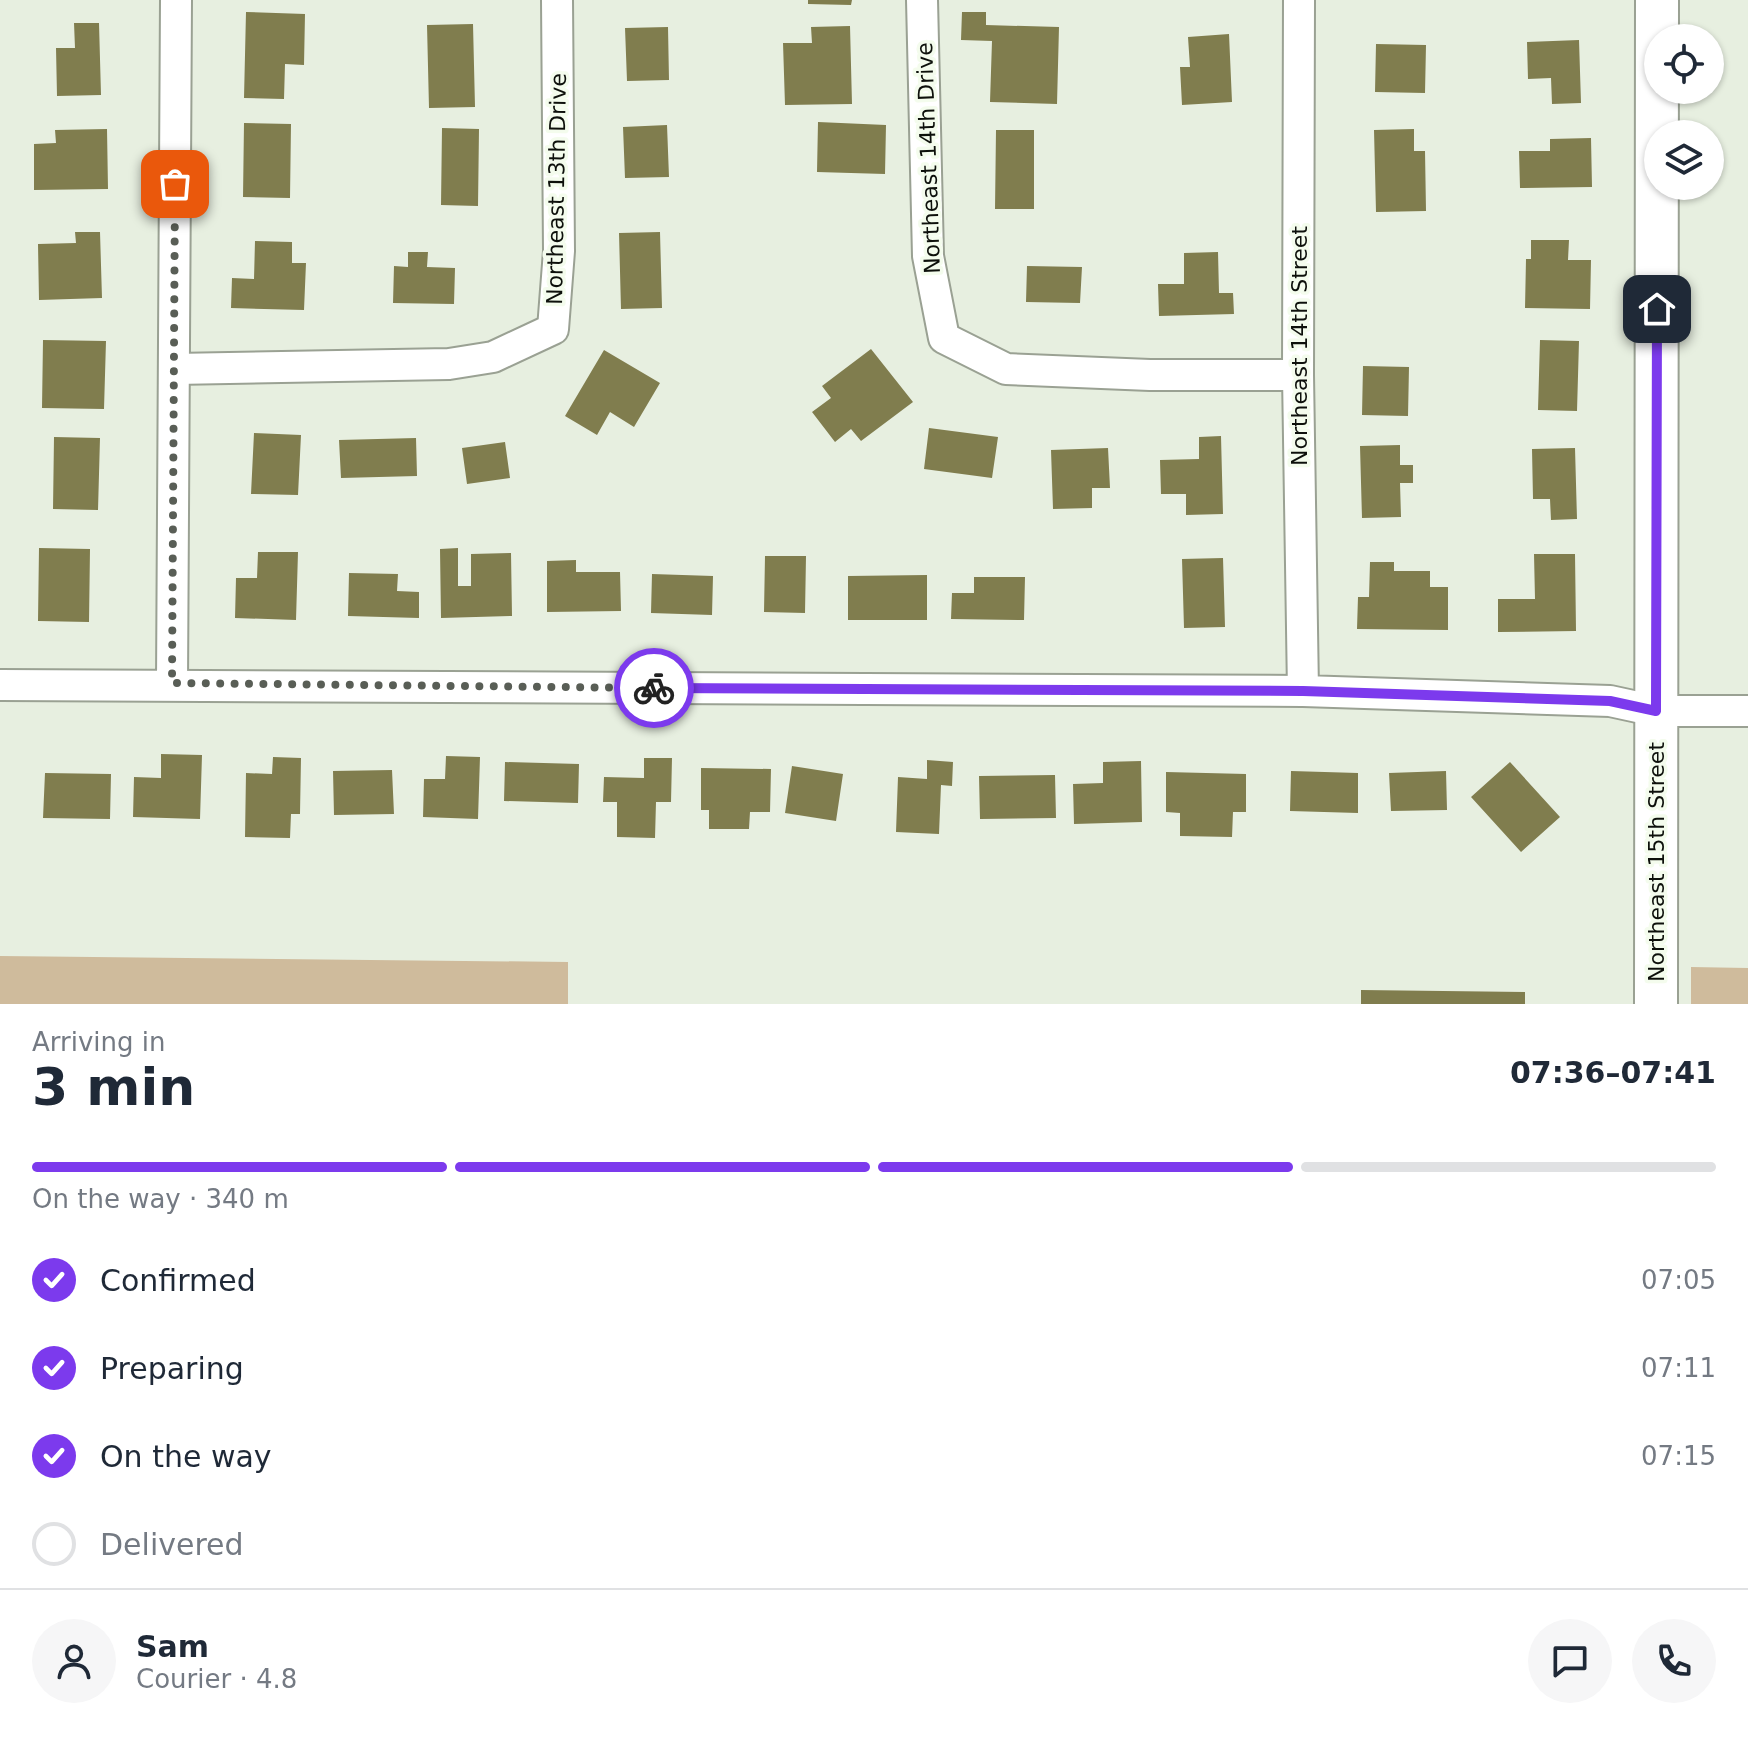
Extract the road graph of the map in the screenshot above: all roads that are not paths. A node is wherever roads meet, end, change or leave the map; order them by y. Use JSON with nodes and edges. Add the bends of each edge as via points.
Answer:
{"nodes":[{"id":1,"x":176,"y":0,"type":"edge"},
{"id":2,"x":557,"y":0,"type":"edge"},
{"id":3,"x":922,"y":0,"type":"edge"},
{"id":4,"x":1299,"y":0,"type":"edge"},
{"id":5,"x":1657,"y":0,"type":"edge"},
{"id":6,"x":175,"y":369,"type":"junction"},
{"id":7,"x":1298,"y":375,"type":"junction"},
{"id":8,"x":172,"y":683,"type":"junction"},
{"id":9,"x":0,"y":685,"type":"edge"},
{"id":10,"x":1303,"y":691,"type":"junction"},
{"id":11,"x":1656,"y":711,"type":"junction"},
{"id":12,"x":1748,"y":711,"type":"edge"},
{"id":13,"x":1656,"y":1004,"type":"edge"}],
"edges":[{"from":1,"to":6,"type":"street"},
{"from":2,"to":6,"type":"street","name":"Northeast 13th Drive","via":[[559,251],[553,329],[493,357],[449,364]]},
{"from":3,"to":7,"type":"street","name":"Northeast 14th Drive","via":[[928,256],[944,338],[1006,369]]},
{"from":4,"to":7,"type":"street","name":"Northeast 14th Street"},
{"from":5,"to":11,"type":"street","name":"Northeast 15th Street"},
{"from":6,"to":8,"type":"street"},
{"from":7,"to":10,"type":"street","name":"Northeast 14th Street"},
{"from":8,"to":9,"type":"street"},
{"from":8,"to":10,"type":"street"},
{"from":10,"to":11,"type":"street","via":[[1610,701]]},
{"from":11,"to":12,"type":"street"},
{"from":11,"to":13,"type":"street","name":"Northeast 15th Street"}]}
